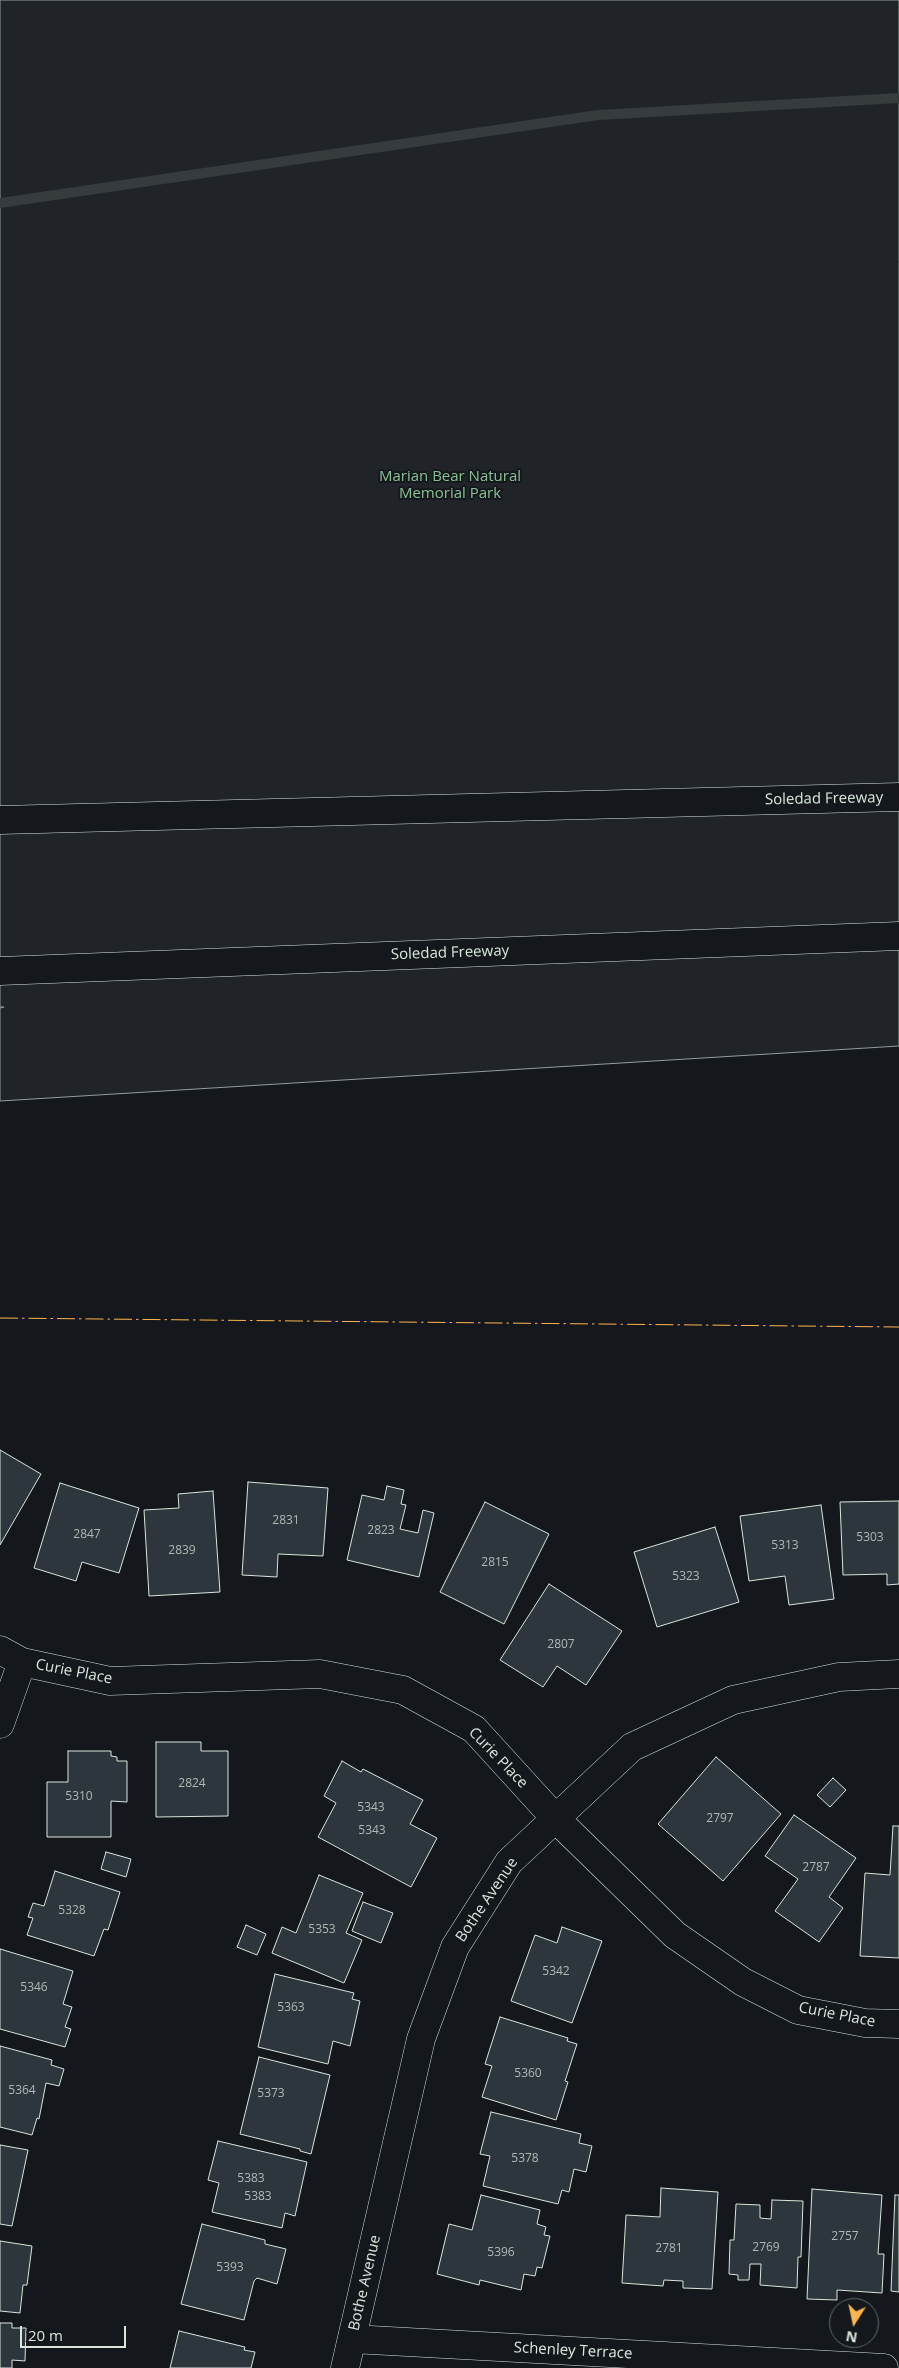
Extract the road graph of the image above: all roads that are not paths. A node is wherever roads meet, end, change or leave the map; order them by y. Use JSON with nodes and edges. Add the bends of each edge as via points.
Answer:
{"nodes":[{"id":1,"x":899,"y":797,"type":"edge"},
{"id":2,"x":0,"y":820,"type":"edge"},
{"id":3,"x":899,"y":936,"type":"edge"},
{"id":4,"x":0,"y":971,"type":"edge"},
{"id":5,"x":11,"y":1656,"type":"edge"},
{"id":6,"x":899,"y":1674,"type":"edge"},
{"id":7,"x":0,"y":1724,"type":"edge"},
{"id":8,"x":556,"y":1819,"type":"junction"},
{"id":9,"x":899,"y":2024,"type":"edge"},
{"id":10,"x":352,"y":2339,"type":"junction"},
{"id":11,"x":345,"y":2368,"type":"edge"},
{"id":12,"x":884,"y":2368,"type":"edge"}],
"edges":[{"from":1,"to":2,"type":"main road","name":"Soledad Freeway"},
{"from":3,"to":4,"type":"main road","name":"Soledad Freeway"},
{"from":5,"to":7,"type":"main road"},
{"from":5,"to":8,"type":"main road","name":"Curie Place","via":[[110,1681],[320,1674],[403,1690],[474,1729]]},
{"from":6,"to":8,"type":"main road","name":"Bothe Avenue","via":[[839,1677],[733,1700],[632,1747]]},
{"from":8,"to":9,"type":"main road","name":"Curie Place","via":[[675,1935],[743,1982],[798,2010],[865,2023]]},
{"from":8,"to":10,"type":"main road","name":"Bothe Avenue","via":[[509,1862],[455,1947],[421,2038]]},
{"from":10,"to":11,"type":"main road","name":"Bothe Avenue"},
{"from":10,"to":12,"type":"main road","name":"Schenley Terrace"}]}
